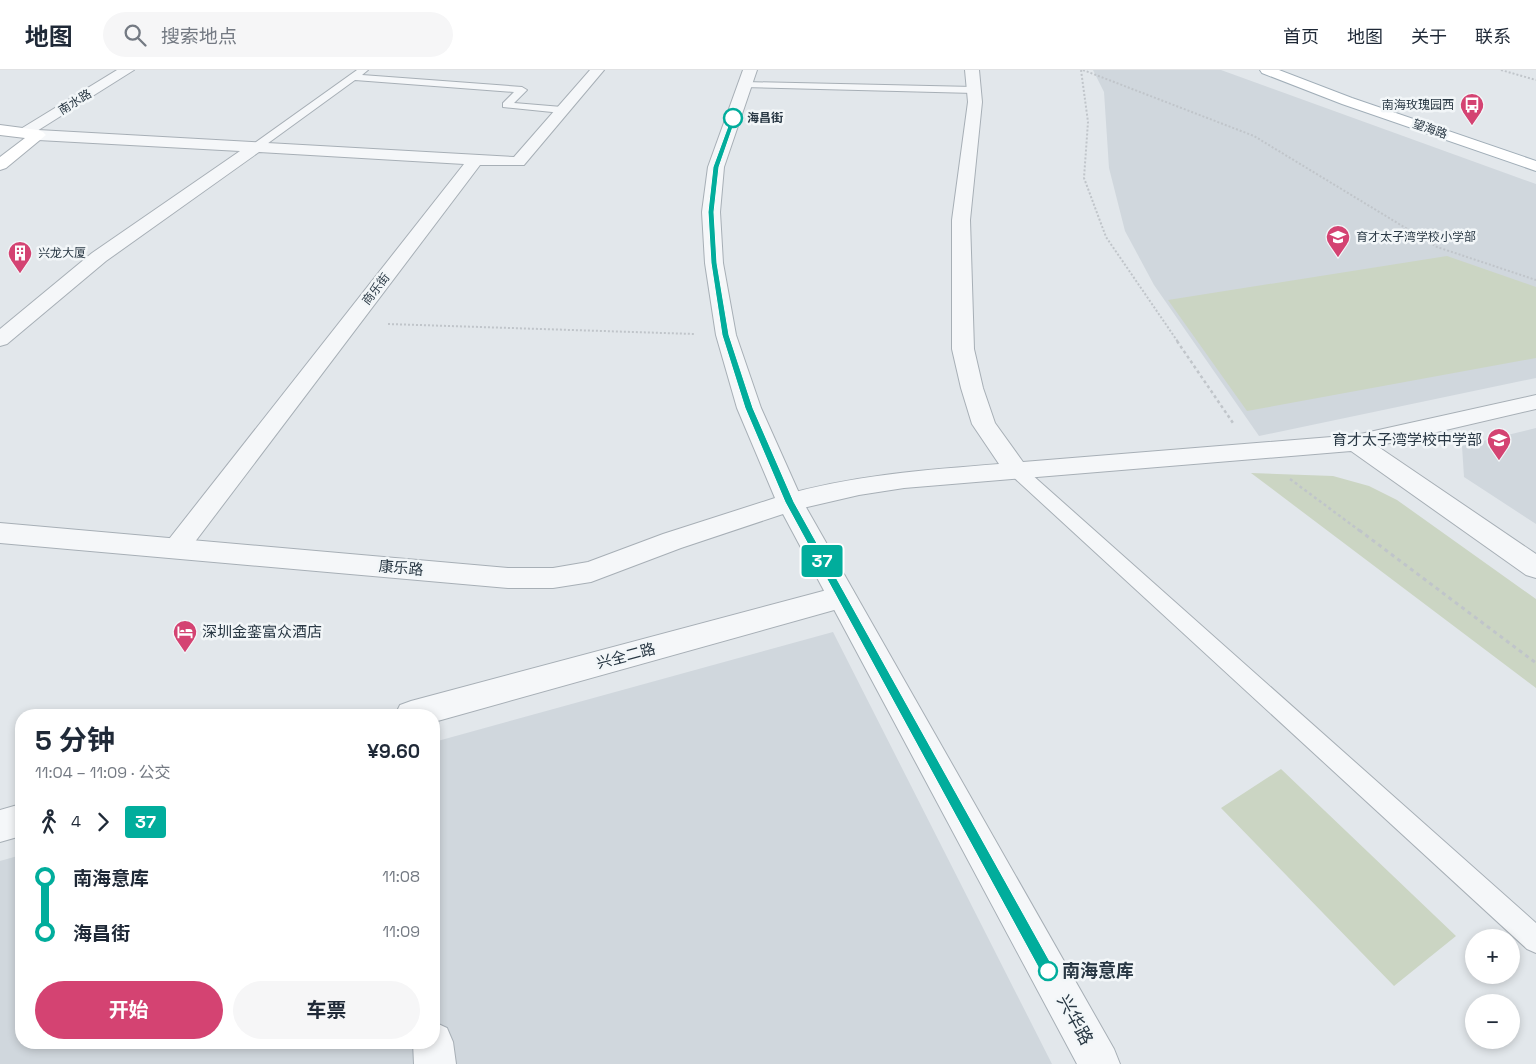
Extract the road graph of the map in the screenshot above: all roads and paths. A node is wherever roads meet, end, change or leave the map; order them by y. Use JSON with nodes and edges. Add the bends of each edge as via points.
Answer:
{"nodes":[{"id":1,"x":127,"y":70,"type":"edge"},
{"id":2,"x":364,"y":70,"type":"edge"},
{"id":3,"x":597,"y":70,"type":"edge"},
{"id":4,"x":972,"y":70,"type":"edge"},
{"id":5,"x":1082,"y":70,"type":"edge"},
{"id":6,"x":1267,"y":70,"type":"edge"},
{"id":7,"x":1297,"y":70,"type":"edge"},
{"id":8,"x":1501,"y":70,"type":"edge"},
{"id":9,"x":354,"y":77,"type":"junction"},
{"id":10,"x":747,"y":78,"type":"edge"},
{"id":11,"x":1536,"y":80,"type":"edge"},
{"id":12,"x":974,"y":90,"type":"junction"},
{"id":13,"x":562,"y":110,"type":"junction"},
{"id":14,"x":0,"y":130,"type":"edge"},
{"id":15,"x":31,"y":134,"type":"junction"},
{"id":16,"x":0,"y":147,"type":"edge"},
{"id":17,"x":256,"y":147,"type":"junction"},
{"id":18,"x":1536,"y":154,"type":"edge"},
{"id":19,"x":476,"y":160,"type":"junction"},
{"id":20,"x":0,"y":165,"type":"edge"},
{"id":21,"x":1536,"y":166,"type":"edge"},
{"id":22,"x":1536,"y":280,"type":"edge"},
{"id":23,"x":349,"y":323,"type":"junction"},
{"id":24,"x":726,"y":335,"type":"junction"},
{"id":25,"x":0,"y":340,"type":"edge"},
{"id":26,"x":1536,"y":402,"type":"edge"},
{"id":27,"x":1356,"y":443,"type":"junction"},
{"id":28,"x":1252,"y":452,"type":"junction"},
{"id":29,"x":1014,"y":469,"type":"junction"},
{"id":30,"x":790,"y":502,"type":"junction"},
{"id":31,"x":0,"y":533,"type":"edge"},
{"id":32,"x":175,"y":548,"type":"junction"},
{"id":33,"x":1536,"y":568,"type":"edge"},
{"id":34,"x":842,"y":597,"type":"junction"},
{"id":35,"x":1536,"y":662,"type":"edge"},
{"id":36,"x":433,"y":709,"type":"edge"},
{"id":37,"x":15,"y":822,"type":"edge"},
{"id":38,"x":0,"y":826,"type":"edge"},
{"id":39,"x":1536,"y":940,"type":"edge"},
{"id":40,"x":434,"y":1049,"type":"edge"},
{"id":41,"x":435,"y":1064,"type":"edge"},
{"id":42,"x":1099,"y":1064,"type":"edge"}],
"edges":[{"from":1,"to":15,"type":"street","name":"南水路"},
{"from":2,"to":9,"type":"lane"},
{"from":3,"to":13,"type":"street"},
{"from":4,"to":12,"type":"street"},
{"from":5,"to":22,"type":"path","via":[[1254,136],[1437,247]]},
{"from":5,"to":28,"type":"path","via":[[1088,122],[1084,178],[1106,237]]},
{"from":6,"to":21,"type":"main road","name":"望海路"},
{"from":7,"to":18,"type":"main road","name":"望海路"},
{"from":8,"to":11,"type":"path"},
{"from":9,"to":13,"type":"lane","via":[[431,79],[522,90],[506,105]]},
{"from":9,"to":17,"type":"lane"},
{"from":10,"to":12,"type":"lane"},
{"from":10,"to":24,"type":"street","name":"兴华路","via":[[716,167],[711,212],[714,263]]},
{"from":12,"to":29,"type":"street","via":[[961,220],[963,349],[984,424]]},
{"from":13,"to":19,"type":"street","via":[[518,162]]},
{"from":14,"to":15,"type":"main road"},
{"from":15,"to":16,"type":"main road"},
{"from":15,"to":17,"type":"street"},
{"from":15,"to":20,"type":"main road"},
{"from":17,"to":19,"type":"street"},
{"from":17,"to":25,"type":"street","via":[[99,257]]},
{"from":19,"to":23,"type":"street","name":"商乐街"},
{"from":23,"to":24,"type":"path"},
{"from":23,"to":32,"type":"street","name":"商乐街"},
{"from":24,"to":30,"type":"street","name":"兴华路","via":[[749,408]]},
{"from":26,"to":27,"type":"street","name":"康乐路"},
{"from":27,"to":28,"type":"street","name":"康乐路"},
{"from":27,"to":33,"type":"street"},
{"from":28,"to":29,"type":"street","name":"康乐路"},
{"from":28,"to":35,"type":"path"},
{"from":29,"to":30,"type":"street","name":"康乐路","via":[[859,486]]},
{"from":29,"to":39,"type":"lane"},
{"from":30,"to":32,"type":"street","name":"康乐路","via":[[591,572],[553,578],[508,578]]},
{"from":30,"to":34,"type":"street","name":"兴华路"},
{"from":31,"to":32,"type":"street","name":"康乐路"},
{"from":34,"to":36,"type":"street","name":"兴全二路"},
{"from":34,"to":42,"type":"street","name":"兴华路"},
{"from":37,"to":38,"type":"street"},
{"from":40,"to":41,"type":"street"}]}
